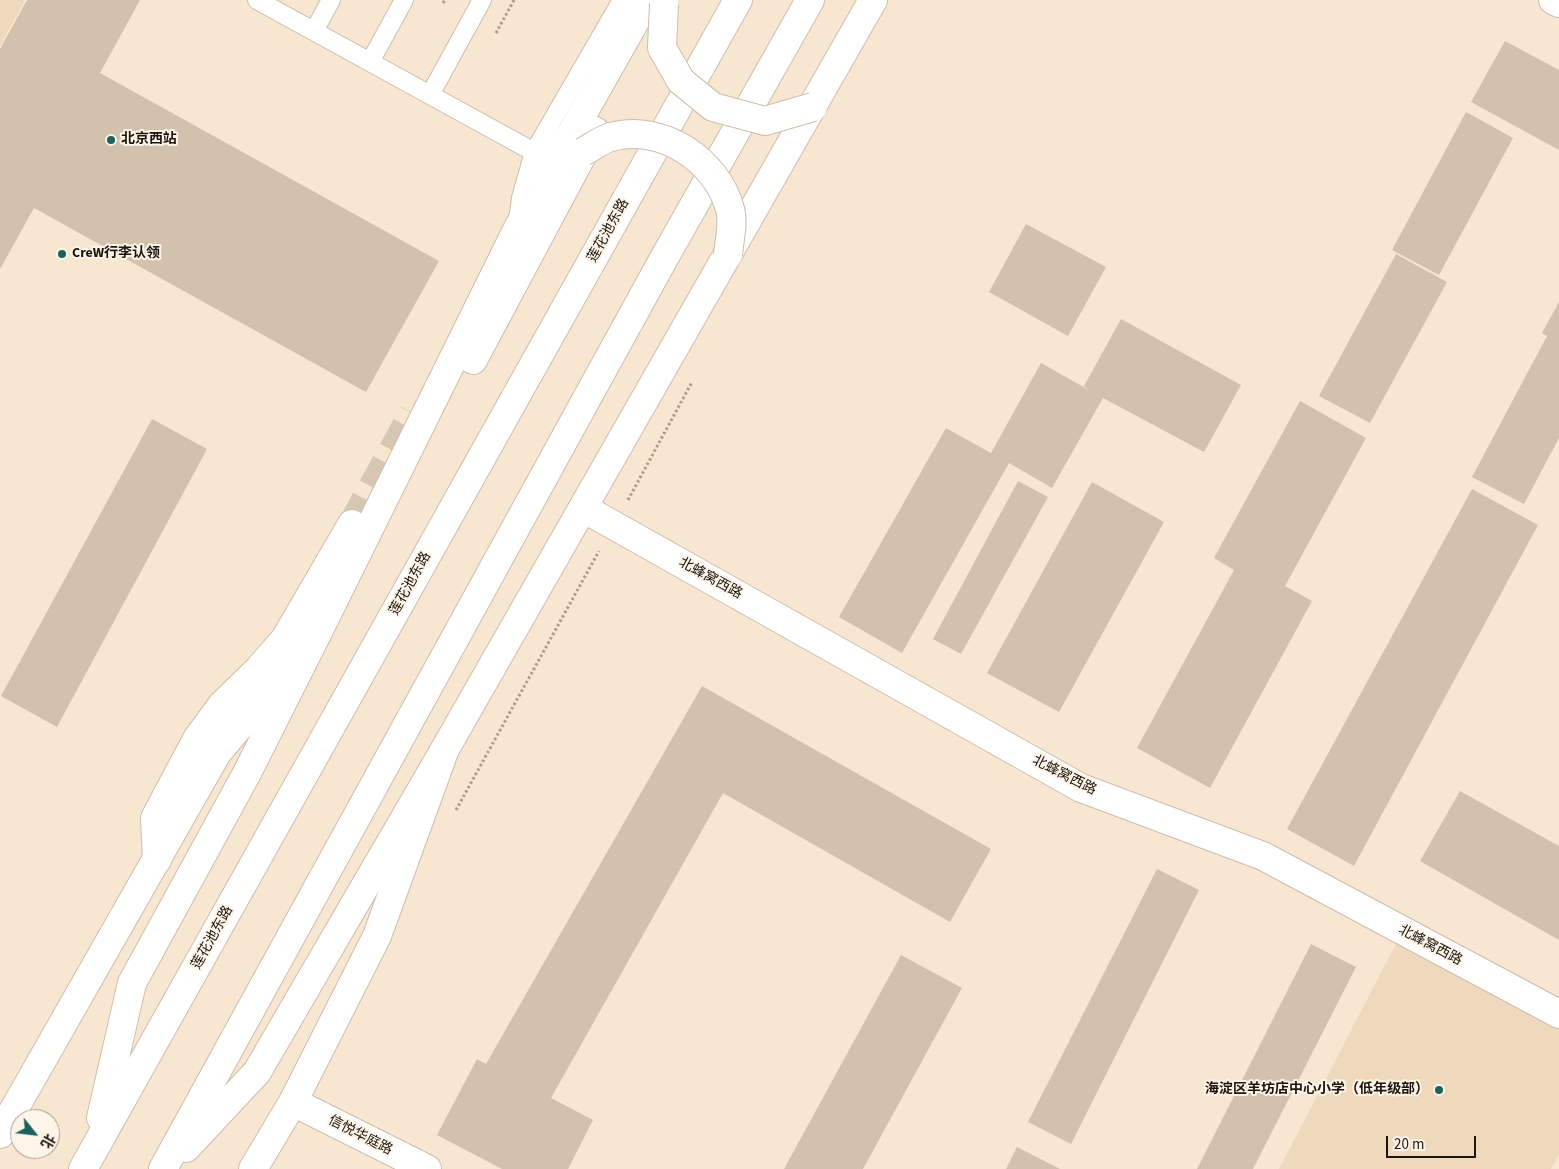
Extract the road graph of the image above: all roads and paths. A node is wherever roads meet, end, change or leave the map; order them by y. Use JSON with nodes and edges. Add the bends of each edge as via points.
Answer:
{"nodes":[{"id":1,"x":331,"y":0,"type":"edge"},
{"id":2,"x":404,"y":0,"type":"edge"},
{"id":3,"x":482,"y":0,"type":"edge"},
{"id":4,"x":514,"y":0,"type":"edge"},
{"id":5,"x":622,"y":0,"type":"edge"},
{"id":6,"x":738,"y":0,"type":"edge"},
{"id":7,"x":810,"y":0,"type":"edge"},
{"id":8,"x":873,"y":0,"type":"edge"},
{"id":9,"x":1553,"y":0,"type":"edge"},
{"id":10,"x":261,"y":1,"type":"edge"},
{"id":11,"x":659,"y":1,"type":"edge"},
{"id":12,"x":1559,"y":3,"type":"edge"},
{"id":13,"x":314,"y":31,"type":"junction"},
{"id":14,"x":496,"y":33,"type":"dead end"},
{"id":15,"x":370,"y":62,"type":"junction"},
{"id":16,"x":430,"y":95,"type":"junction"},
{"id":17,"x":813,"y":107,"type":"junction"},
{"id":18,"x":579,"y":141,"type":"junction"},
{"id":19,"x":534,"y":152,"type":"junction"},
{"id":20,"x":518,"y":228,"type":"junction"},
{"id":21,"x":728,"y":256,"type":"junction"},
{"id":22,"x":692,"y":382,"type":"dead end"},
{"id":23,"x":388,"y":490,"type":"junction"},
{"id":24,"x":582,"y":508,"type":"junction"},
{"id":25,"x":352,"y":524,"type":"tunnel mouth"},
{"id":26,"x":614,"y":526,"type":"junction"},
{"id":27,"x":317,"y":634,"type":"junction"},
{"id":28,"x":445,"y":749,"type":"junction"},
{"id":29,"x":455,"y":811,"type":"dead end"},
{"id":30,"x":156,"y":860,"type":"junction"},
{"id":31,"x":1559,"y":1014,"type":"edge"},
{"id":32,"x":294,"y":1102,"type":"junction"},
{"id":33,"x":0,"y":1134,"type":"edge"},
{"id":34,"x":89,"y":1159,"type":"edge"},
{"id":35,"x":165,"y":1169,"type":"edge"},
{"id":36,"x":253,"y":1169,"type":"edge"},
{"id":37,"x":427,"y":1169,"type":"edge"}],
"edges":[{"from":1,"to":13,"type":"lane"},
{"from":2,"to":15,"type":"lane"},
{"from":3,"to":16,"type":"lane"},
{"from":4,"to":14,"type":"path"},
{"from":5,"to":19,"type":"lane"},
{"from":6,"to":34,"type":"main road","name":"莲花池东路"},
{"from":7,"to":35,"type":"main road","via":[[663,260]]},
{"from":8,"to":17,"type":"main road"},
{"from":9,"to":12,"type":"main road"},
{"from":10,"to":13,"type":"lane"},
{"from":11,"to":17,"type":"main road","bridge":true,"via":[[662,48],[681,80],[714,107],[764,121]]},
{"from":11,"to":18,"type":"main road"},
{"from":13,"to":15,"type":"lane"},
{"from":15,"to":16,"type":"lane"},
{"from":16,"to":19,"type":"lane"},
{"from":17,"to":21,"type":"main road"},
{"from":18,"to":19,"type":"lane"},
{"from":18,"to":20,"type":"main road"},
{"from":18,"to":21,"type":"main road","bridge":true,"via":[[639,134],[670,142],[690,152],[716,179],[731,210]]},
{"from":18,"to":23,"type":"main road","via":[[414,471]]},
{"from":19,"to":20,"type":"lane","via":[[521,198]]},
{"from":20,"to":23,"type":"main road"},
{"from":21,"to":24,"type":"main road"},
{"from":22,"to":26,"type":"path"},
{"from":23,"to":27,"type":"main road"},
{"from":24,"to":26,"type":"main road","name":"北蜂窝西路"},
{"from":24,"to":28,"type":"main road"},
{"from":25,"to":30,"type":"main road","via":[[285,639],[222,705],[196,739],[155,818]]},
{"from":26,"to":29,"type":"path"},
{"from":26,"to":31,"type":"main road","name":"北蜂窝西路","via":[[1082,788],[1263,856]]},
{"from":27,"to":30,"type":"main road","via":[[217,753]]},
{"from":27,"to":34,"type":"main road","via":[[247,773],[132,982]]},
{"from":28,"to":32,"type":"main road","via":[[377,936]]},
{"from":28,"to":35,"type":"main road","via":[[257,1072]]},
{"from":30,"to":33,"type":"main road"},
{"from":32,"to":36,"type":"main road"},
{"from":32,"to":37,"type":"main road","name":"信悦华庭路"}]}
